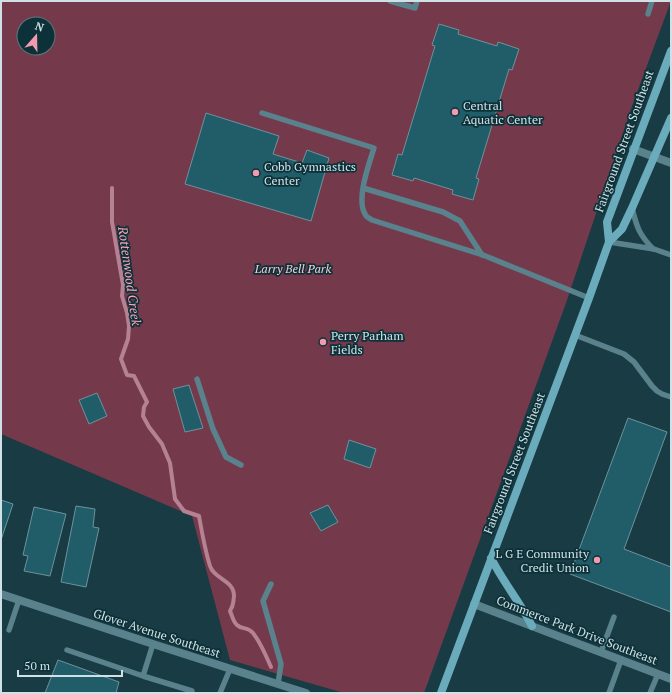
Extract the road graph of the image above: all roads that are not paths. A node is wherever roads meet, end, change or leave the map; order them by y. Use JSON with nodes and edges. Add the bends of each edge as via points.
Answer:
{"nodes":[{"id":1,"x":390,"y":1,"type":"edge"},
{"id":2,"x":417,"y":1,"type":"edge"},
{"id":3,"x":652,"y":1,"type":"edge"},
{"id":4,"x":648,"y":14,"type":"dead end"},
{"id":5,"x":671,"y":50,"type":"edge"},
{"id":6,"x":262,"y":113,"type":"dead end"},
{"id":7,"x":671,"y":118,"type":"edge"},
{"id":8,"x":633,"y":149,"type":"junction"},
{"id":9,"x":655,"y":157,"type":"junction"},
{"id":10,"x":671,"y":163,"type":"edge"},
{"id":11,"x":363,"y":188,"type":"junction"},
{"id":12,"x":632,"y":208,"type":"junction"},
{"id":13,"x":608,"y":242,"type":"junction"},
{"id":14,"x":654,"y":249,"type":"junction"},
{"id":15,"x":482,"y":255,"type":"junction"},
{"id":16,"x":671,"y":255,"type":"edge"},
{"id":17,"x":589,"y":298,"type":"junction"},
{"id":18,"x":575,"y":335,"type":"junction"},
{"id":19,"x":197,"y":379,"type":"dead end"},
{"id":20,"x":671,"y":397,"type":"edge"},
{"id":21,"x":242,"y":465,"type":"dead end"},
{"id":22,"x":491,"y":558,"type":"junction"},
{"id":23,"x":272,"y":584,"type":"dead end"},
{"id":24,"x":1,"y":594,"type":"edge"},
{"id":25,"x":19,"y":600,"type":"junction"},
{"id":26,"x":474,"y":604,"type":"junction"},
{"id":27,"x":614,"y":617,"type":"dead end"},
{"id":28,"x":532,"y":626,"type":"junction"},
{"id":29,"x":9,"y":630,"type":"dead end"},
{"id":30,"x":153,"y":644,"type":"junction"},
{"id":31,"x":67,"y":650,"type":"dead end"},
{"id":32,"x":601,"y":652,"type":"junction"},
{"id":33,"x":621,"y":660,"type":"junction"},
{"id":34,"x":230,"y":669,"type":"junction"},
{"id":35,"x":658,"y":674,"type":"junction"},
{"id":36,"x":143,"y":676,"type":"junction"},
{"id":37,"x":671,"y":679,"type":"edge"},
{"id":38,"x":278,"y":684,"type":"junction"},
{"id":39,"x":192,"y":693,"type":"edge"},
{"id":40,"x":220,"y":693,"type":"edge"},
{"id":41,"x":306,"y":693,"type":"edge"},
{"id":42,"x":441,"y":693,"type":"edge"},
{"id":43,"x":609,"y":693,"type":"edge"},
{"id":44,"x":650,"y":693,"type":"edge"}],
"edges":[{"from":1,"to":2,"type":"lane","via":[[415,8]]},
{"from":3,"to":4,"type":"lane"},
{"from":5,"to":8,"type":"main road","name":"Fairground Street Southeast"},
{"from":6,"to":11,"type":"lane","via":[[374,148]]},
{"from":7,"to":9,"type":"main road","name":"Fairground Street Southeast"},
{"from":8,"to":9,"type":"street"},
{"from":8,"to":13,"type":"main road","name":"Fairground Street Southeast","via":[[607,222]]},
{"from":9,"to":10,"type":"street"},
{"from":9,"to":12,"type":"main road","name":"Fairground Street Southeast"},
{"from":11,"to":15,"type":"lane","via":[[443,212],[460,221]]},
{"from":11,"to":15,"type":"lane","via":[[362,207],[367,217],[372,220]]},
{"from":12,"to":13,"type":"main road","name":"Fairground Street Southeast","via":[[622,229]]},
{"from":12,"to":14,"type":"lane","via":[[636,227]]},
{"from":13,"to":14,"type":"lane"},
{"from":13,"to":17,"type":"main road","name":"Fairground Street Southeast"},
{"from":14,"to":16,"type":"lane"},
{"from":15,"to":17,"type":"lane"},
{"from":17,"to":18,"type":"main road","name":"Fairground Street Southeast"},
{"from":18,"to":20,"type":"lane","via":[[624,354],[634,362],[657,391]]},
{"from":18,"to":22,"type":"main road","name":"Fairground Street Southeast"},
{"from":19,"to":21,"type":"lane","via":[[213,429],[226,457]]},
{"from":22,"to":26,"type":"main road","name":"Fairground Street Southeast"},
{"from":22,"to":28,"type":"main road"},
{"from":23,"to":38,"type":"lane","via":[[263,601],[281,664]]},
{"from":24,"to":25,"type":"street","name":"Glover Avenue Southeast"},
{"from":25,"to":29,"type":"lane"},
{"from":25,"to":30,"type":"street","name":"Glover Avenue Southeast"},
{"from":26,"to":28,"type":"street","name":"Commerce Park Drive Southeast"},
{"from":26,"to":42,"type":"main road","name":"Fairground Street Southeast"},
{"from":27,"to":32,"type":"lane"},
{"from":28,"to":32,"type":"street","name":"Commerce Park Drive Southeast"},
{"from":30,"to":34,"type":"street","name":"Glover Avenue Southeast"},
{"from":30,"to":36,"type":"lane"},
{"from":31,"to":36,"type":"lane"},
{"from":32,"to":33,"type":"street","name":"Commerce Park Drive Southeast"},
{"from":33,"to":35,"type":"street","name":"Commerce Park Drive Southeast"},
{"from":33,"to":43,"type":"lane"},
{"from":34,"to":38,"type":"street","name":"Glover Avenue Southeast"},
{"from":34,"to":40,"type":"lane"},
{"from":35,"to":37,"type":"street","name":"Commerce Park Drive Southeast"},
{"from":35,"to":44,"type":"lane"},
{"from":36,"to":39,"type":"lane"},
{"from":38,"to":41,"type":"street","name":"Glover Avenue Southeast"}]}
